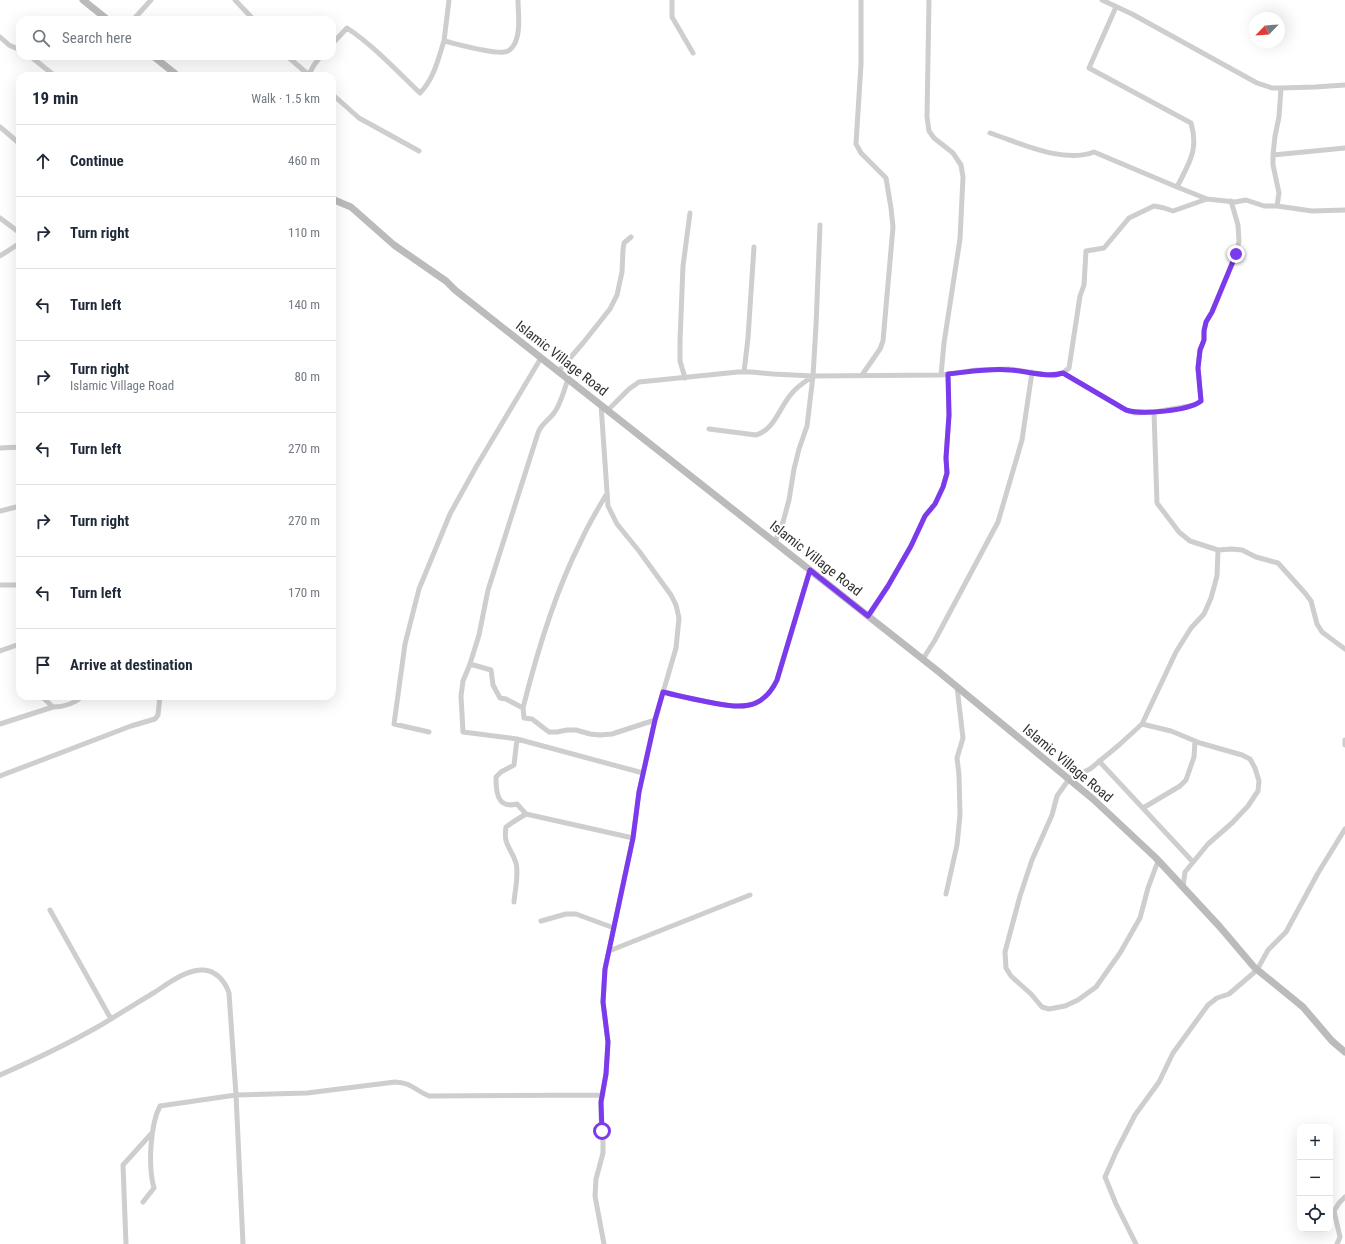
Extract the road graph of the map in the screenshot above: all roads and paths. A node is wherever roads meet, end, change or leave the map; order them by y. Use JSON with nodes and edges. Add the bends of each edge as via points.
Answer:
{"nodes":[{"id":1,"x":83,"y":0,"type":"edge"},
{"id":2,"x":151,"y":0,"type":"edge"},
{"id":3,"x":235,"y":0,"type":"edge"},
{"id":4,"x":449,"y":0,"type":"edge"},
{"id":5,"x":518,"y":0,"type":"edge"},
{"id":6,"x":672,"y":0,"type":"edge"},
{"id":7,"x":862,"y":0,"type":"edge"},
{"id":8,"x":929,"y":0,"type":"edge"},
{"id":9,"x":1102,"y":0,"type":"edge"},
{"id":10,"x":1116,"y":7,"type":"junction"},
{"id":11,"x":103,"y":16,"type":"edge"},
{"id":12,"x":137,"y":16,"type":"edge"},
{"id":13,"x":250,"y":16,"type":"edge"},
{"id":14,"x":0,"y":37,"type":"edge"},
{"id":15,"x":336,"y":40,"type":"edge"},
{"id":16,"x":444,"y":41,"type":"junction"},
{"id":17,"x":16,"y":48,"type":"edge"},
{"id":18,"x":693,"y":53,"type":"dead end"},
{"id":19,"x":35,"y":60,"type":"edge"},
{"id":20,"x":158,"y":60,"type":"edge"},
{"id":21,"x":291,"y":60,"type":"edge"},
{"id":22,"x":318,"y":60,"type":"edge"},
{"id":23,"x":50,"y":72,"type":"edge"},
{"id":24,"x":173,"y":72,"type":"edge"},
{"id":25,"x":305,"y":72,"type":"edge"},
{"id":26,"x":311,"y":72,"type":"edge"},
{"id":27,"x":1345,"y":85,"type":"edge"},
{"id":28,"x":1281,"y":88,"type":"junction"},
{"id":29,"x":336,"y":98,"type":"edge"},
{"id":30,"x":0,"y":127,"type":"edge"},
{"id":31,"x":990,"y":134,"type":"dead end"},
{"id":32,"x":16,"y":141,"type":"edge"},
{"id":33,"x":1345,"y":148,"type":"edge"},
{"id":34,"x":419,"y":151,"type":"dead end"},
{"id":35,"x":1273,"y":155,"type":"junction"},
{"id":36,"x":1177,"y":187,"type":"junction"},
{"id":37,"x":1207,"y":199,"type":"junction"},
{"id":38,"x":1231,"y":201,"type":"junction"},
{"id":39,"x":336,"y":202,"type":"edge"},
{"id":40,"x":1277,"y":206,"type":"junction"},
{"id":41,"x":1345,"y":210,"type":"edge"},
{"id":42,"x":690,"y":213,"type":"dead end"},
{"id":43,"x":0,"y":218,"type":"edge"},
{"id":44,"x":820,"y":224,"type":"dead end"},
{"id":45,"x":16,"y":230,"type":"edge"},
{"id":46,"x":631,"y":237,"type":"dead end"},
{"id":47,"x":16,"y":246,"type":"edge"},
{"id":48,"x":754,"y":247,"type":"dead end"},
{"id":49,"x":0,"y":256,"type":"edge"},
{"id":50,"x":541,"y":358,"type":"junction"},
{"id":51,"x":558,"y":372,"type":"junction"},
{"id":52,"x":744,"y":372,"type":"junction"},
{"id":53,"x":1032,"y":372,"type":"junction"},
{"id":54,"x":1063,"y":373,"type":"junction"},
{"id":55,"x":948,"y":374,"type":"junction"},
{"id":56,"x":862,"y":375,"type":"junction"},
{"id":57,"x":941,"y":375,"type":"junction"},
{"id":58,"x":813,"y":376,"type":"junction"},
{"id":59,"x":685,"y":378,"type":"junction"},
{"id":60,"x":568,"y":379,"type":"junction"},
{"id":61,"x":601,"y":405,"type":"junction"},
{"id":62,"x":607,"y":411,"type":"junction"},
{"id":63,"x":1154,"y":412,"type":"junction"},
{"id":64,"x":709,"y":429,"type":"dead end"},
{"id":65,"x":16,"y":447,"type":"edge"},
{"id":66,"x":0,"y":448,"type":"edge"},
{"id":67,"x":606,"y":494,"type":"junction"},
{"id":68,"x":16,"y":507,"type":"edge"},
{"id":69,"x":0,"y":511,"type":"edge"},
{"id":70,"x":775,"y":542,"type":"junction"},
{"id":71,"x":1218,"y":550,"type":"junction"},
{"id":72,"x":810,"y":570,"type":"junction"},
{"id":73,"x":0,"y":585,"type":"edge"},
{"id":74,"x":16,"y":585,"type":"edge"},
{"id":75,"x":868,"y":616,"type":"junction"},
{"id":76,"x":16,"y":645,"type":"edge"},
{"id":77,"x":1345,"y":649,"type":"edge"},
{"id":78,"x":0,"y":650,"type":"edge"},
{"id":79,"x":923,"y":659,"type":"junction"},
{"id":80,"x":470,"y":664,"type":"junction"},
{"id":81,"x":957,"y":687,"type":"junction"},
{"id":82,"x":663,"y":692,"type":"junction"},
{"id":83,"x":45,"y":700,"type":"edge"},
{"id":84,"x":79,"y":700,"type":"edge"},
{"id":85,"x":160,"y":700,"type":"edge"},
{"id":86,"x":53,"y":707,"type":"junction"},
{"id":87,"x":523,"y":708,"type":"junction"},
{"id":88,"x":655,"y":720,"type":"junction"},
{"id":89,"x":0,"y":724,"type":"edge"},
{"id":90,"x":1142,"y":724,"type":"junction"},
{"id":91,"x":429,"y":732,"type":"dead end"},
{"id":92,"x":517,"y":738,"type":"junction"},
{"id":93,"x":1345,"y":740,"type":"edge"},
{"id":94,"x":1194,"y":741,"type":"junction"},
{"id":95,"x":1345,"y":745,"type":"edge"},
{"id":96,"x":1099,"y":761,"type":"junction"},
{"id":97,"x":643,"y":773,"type":"junction"},
{"id":98,"x":0,"y":776,"type":"edge"},
{"id":99,"x":1069,"y":779,"type":"junction"},
{"id":100,"x":1143,"y":808,"type":"junction"},
{"id":101,"x":526,"y":814,"type":"junction"},
{"id":102,"x":1345,"y":829,"type":"edge"},
{"id":103,"x":633,"y":838,"type":"junction"},
{"id":104,"x":1158,"y":861,"type":"junction"},
{"id":105,"x":1193,"y":862,"type":"junction"},
{"id":106,"x":1183,"y":887,"type":"junction"},
{"id":107,"x":946,"y":894,"type":"dead end"},
{"id":108,"x":750,"y":895,"type":"dead end"},
{"id":109,"x":514,"y":902,"type":"dead end"},
{"id":110,"x":50,"y":910,"type":"dead end"},
{"id":111,"x":541,"y":921,"type":"dead end"},
{"id":112,"x":614,"y":928,"type":"junction"},
{"id":113,"x":609,"y":951,"type":"junction"},
{"id":114,"x":1257,"y":970,"type":"junction"},
{"id":115,"x":111,"y":1019,"type":"junction"},
{"id":116,"x":1345,"y":1052,"type":"edge"},
{"id":117,"x":0,"y":1075,"type":"edge"},
{"id":118,"x":236,"y":1095,"type":"junction"},
{"id":119,"x":602,"y":1095,"type":"junction"},
{"id":120,"x":152,"y":1134,"type":"junction"},
{"id":121,"x":1345,"y":1197,"type":"edge"},
{"id":122,"x":143,"y":1202,"type":"dead end"},
{"id":123,"x":126,"y":1244,"type":"edge"},
{"id":124,"x":243,"y":1244,"type":"edge"},
{"id":125,"x":604,"y":1244,"type":"edge"},
{"id":126,"x":1136,"y":1244,"type":"edge"},
{"id":127,"x":1337,"y":1244,"type":"edge"}],
"edges":[{"from":1,"to":11,"type":"street"},
{"from":2,"to":12,"type":"street"},
{"from":3,"to":13,"type":"street"},
{"from":4,"to":16,"type":"street"},
{"from":5,"to":16,"type":"street","via":[[518,30],[515,43],[510,50],[492,51]]},
{"from":6,"to":18,"type":"street","via":[[672,17]]},
{"from":7,"to":56,"type":"street","via":[[856,144],[864,157],[886,178],[893,227],[883,341]]},
{"from":8,"to":57,"type":"street","via":[[927,117],[934,138],[953,153],[961,165],[963,177],[960,239]]},
{"from":9,"to":10,"type":"street"},
{"from":10,"to":28,"type":"street","via":[[1258,83]]},
{"from":10,"to":36,"type":"street","via":[[1089,68],[1191,123],[1194,150]]},
{"from":14,"to":17,"type":"street"},
{"from":15,"to":16,"type":"street","via":[[347,28],[420,93],[428,86]]},
{"from":19,"to":23,"type":"street"},
{"from":20,"to":24,"type":"street"},
{"from":21,"to":25,"type":"street"},
{"from":22,"to":26,"type":"street"},
{"from":27,"to":28,"type":"street"},
{"from":28,"to":35,"type":"street"},
{"from":29,"to":34,"type":"street","via":[[359,118]]},
{"from":30,"to":32,"type":"street"},
{"from":31,"to":36,"type":"street","via":[[1046,152],[1084,155],[1094,152]]},
{"from":33,"to":35,"type":"street"},
{"from":35,"to":40,"type":"street","via":[[1279,193]]},
{"from":36,"to":37,"type":"street"},
{"from":37,"to":38,"type":"street"},
{"from":37,"to":54,"type":"street","via":[[1173,211],[1154,206],[1128,218],[1104,248],[1086,251],[1084,286],[1080,296],[1069,368]]},
{"from":38,"to":40,"type":"street","via":[[1246,200],[1264,206]]},
{"from":38,"to":63,"type":"street","via":[[1238,225],[1239,241],[1236,254],[1206,322],[1198,368],[1201,401],[1195,405]]},
{"from":39,"to":50,"type":"street","name":"Islamic Village Road","via":[[351,207],[394,245],[446,281]]},
{"from":40,"to":41,"type":"street","via":[[1312,211]]},
{"from":42,"to":59,"type":"street","via":[[683,266],[680,341],[680,361]]},
{"from":43,"to":45,"type":"street"},
{"from":44,"to":58,"type":"street"},
{"from":46,"to":51,"type":"street","via":[[624,243],[622,272],[617,295],[610,309]]},
{"from":47,"to":49,"type":"street"},
{"from":48,"to":52,"type":"street"},
{"from":50,"to":51,"type":"street","name":"Islamic Village Road"},
{"from":50,"to":91,"type":"street","via":[[450,514],[419,589],[405,644],[394,724]]},
{"from":51,"to":60,"type":"street","name":"Islamic Village Road"},
{"from":52,"to":58,"type":"street"},
{"from":52,"to":59,"type":"street"},
{"from":53,"to":54,"type":"street","via":[[1054,376]]},
{"from":53,"to":55,"type":"street","via":[[1009,369]]},
{"from":53,"to":79,"type":"street","via":[[1022,440],[998,522]]},
{"from":54,"to":63,"type":"street","via":[[1126,410]]},
{"from":55,"to":57,"type":"street"},
{"from":55,"to":75,"type":"street","via":[[947,473],[943,487],[888,586]]},
{"from":56,"to":57,"type":"street"},
{"from":56,"to":58,"type":"street"},
{"from":58,"to":64,"type":"street","via":[[792,392],[780,413],[762,433],[756,435]]},
{"from":58,"to":70,"type":"street","via":[[807,426],[794,469],[783,522]]},
{"from":59,"to":62,"type":"street","via":[[639,382]]},
{"from":60,"to":61,"type":"street","name":"Islamic Village Road"},
{"from":60,"to":80,"type":"street","via":[[556,412],[538,433],[488,590]]},
{"from":61,"to":62,"type":"street","name":"Islamic Village Road"},
{"from":61,"to":67,"type":"street"},
{"from":62,"to":70,"type":"street","name":"Islamic Village Road"},
{"from":63,"to":71,"type":"street","via":[[1157,503],[1190,542]]},
{"from":65,"to":66,"type":"street"},
{"from":67,"to":82,"type":"street","via":[[608,506],[617,524],[649,564],[676,605],[679,618],[676,648]]},
{"from":67,"to":87,"type":"street","via":[[580,541],[558,594]]},
{"from":68,"to":69,"type":"street"},
{"from":70,"to":72,"type":"street","name":"Islamic Village Road"},
{"from":71,"to":77,"type":"street","via":[[1242,550],[1278,563],[1306,593],[1322,632]]},
{"from":71,"to":90,"type":"street","via":[[1217,576],[1211,598],[1204,614],[1191,628],[1176,652]]},
{"from":72,"to":75,"type":"street","name":"Islamic Village Road"},
{"from":72,"to":82,"type":"street","via":[[777,680],[772,690],[760,702],[750,706],[731,707]]},
{"from":73,"to":74,"type":"street"},
{"from":75,"to":79,"type":"street","name":"Islamic Village Road"},
{"from":76,"to":78,"type":"street"},
{"from":79,"to":81,"type":"street","name":"Islamic Village Road"},
{"from":80,"to":87,"type":"street","via":[[491,670],[492,685],[500,698]]},
{"from":80,"to":92,"type":"street","via":[[463,681],[461,696],[462,732]]},
{"from":81,"to":99,"type":"street","name":"Islamic Village Road"},
{"from":81,"to":107,"type":"street","via":[[963,738],[957,758],[960,815]]},
{"from":82,"to":88,"type":"street"},
{"from":83,"to":86,"type":"street"},
{"from":84,"to":86,"type":"street","via":[[64,707]]},
{"from":85,"to":98,"type":"street","via":[[155,719]]},
{"from":86,"to":89,"type":"street"},
{"from":87,"to":88,"type":"street","via":[[524,718],[538,722],[549,732],[576,730],[590,734],[606,734]]},
{"from":88,"to":97,"type":"street"},
{"from":90,"to":94,"type":"street","via":[[1171,731]]},
{"from":90,"to":96,"type":"street"},
{"from":92,"to":97,"type":"street"},
{"from":92,"to":101,"type":"street","via":[[514,765],[496,777],[496,784],[498,797],[503,803],[511,806],[517,804]]},
{"from":93,"to":95,"type":"street"},
{"from":94,"to":100,"type":"street","via":[[1194,757],[1186,780]]},
{"from":94,"to":105,"type":"street","via":[[1250,759],[1259,781],[1258,791],[1248,806]]},
{"from":96,"to":99,"type":"street","via":[[1090,769]]},
{"from":96,"to":100,"type":"street"},
{"from":97,"to":103,"type":"street"},
{"from":99,"to":104,"type":"street","name":"Islamic Village Road"},
{"from":99,"to":104,"type":"street","via":[[1057,796],[1052,815],[1032,860],[1005,952],[1006,968],[1011,976],[1042,1007],[1049,1010],[1065,1006],[1096,987],[1140,918]]},
{"from":100,"to":105,"type":"street"},
{"from":101,"to":103,"type":"street"},
{"from":101,"to":109,"type":"street","via":[[506,827],[507,846],[516,864]]},
{"from":102,"to":114,"type":"street","via":[[1286,932],[1268,950]]},
{"from":103,"to":112,"type":"street"},
{"from":104,"to":106,"type":"street","name":"Islamic Village Road"},
{"from":105,"to":106,"type":"street","via":[[1186,872]]},
{"from":106,"to":114,"type":"street","name":"Islamic Village Road"},
{"from":108,"to":113,"type":"street"},
{"from":110,"to":115,"type":"street"},
{"from":111,"to":112,"type":"street","via":[[576,914]]},
{"from":112,"to":113,"type":"street"},
{"from":113,"to":119,"type":"street","via":[[603,1002],[608,1042]]},
{"from":114,"to":116,"type":"street","name":"Islamic Village Road","via":[[1303,1007]]},
{"from":114,"to":126,"type":"street","via":[[1229,994],[1217,998],[1208,1005],[1172,1053],[1159,1082],[1135,1115],[1113,1158],[1105,1177]]},
{"from":115,"to":117,"type":"street","via":[[57,1050]]},
{"from":115,"to":118,"type":"street","via":[[185,974],[203,970],[220,977],[229,993]]},
{"from":118,"to":119,"type":"street","via":[[307,1093],[396,1082],[407,1083],[429,1096]]},
{"from":118,"to":120,"type":"street","via":[[160,1106]]},
{"from":118,"to":124,"type":"street"},
{"from":119,"to":125,"type":"street","via":[[604,1143],[595,1196]]},
{"from":120,"to":122,"type":"street","via":[[151,1179],[154,1188]]},
{"from":120,"to":123,"type":"street","via":[[123,1165]]},
{"from":121,"to":127,"type":"street","via":[[1334,1211],[1340,1237]]}]}
